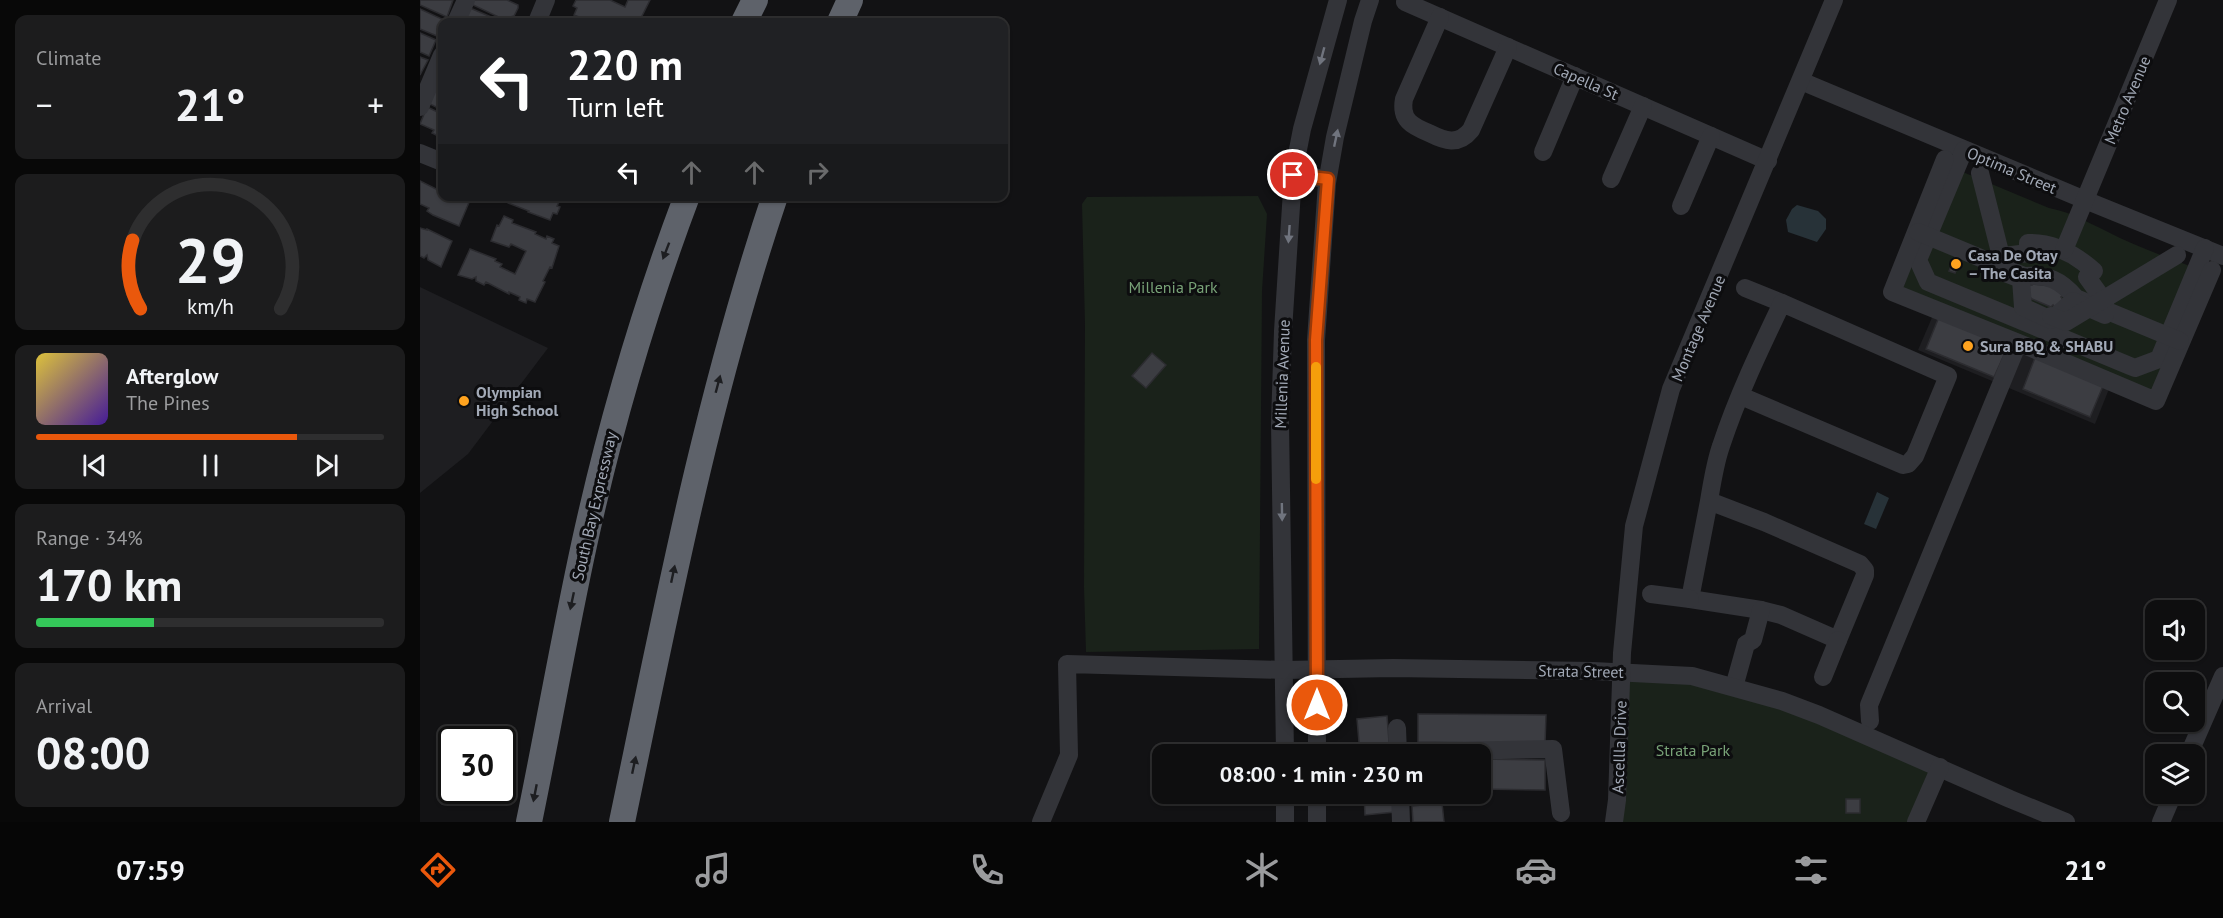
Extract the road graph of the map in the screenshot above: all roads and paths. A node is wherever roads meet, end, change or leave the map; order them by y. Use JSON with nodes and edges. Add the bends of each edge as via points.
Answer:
{"nodes":[{"id":1,"x":466,"y":0,"type":"edge"},
{"id":2,"x":546,"y":0,"type":"edge"},
{"id":3,"x":755,"y":0,"type":"edge"},
{"id":4,"x":850,"y":0,"type":"edge"},
{"id":5,"x":1338,"y":0,"type":"edge"},
{"id":6,"x":1370,"y":0,"type":"edge"},
{"id":7,"x":1834,"y":0,"type":"edge"},
{"id":8,"x":2168,"y":0,"type":"edge"},
{"id":9,"x":1405,"y":2,"type":"dead end"},
{"id":10,"x":1440,"y":17,"type":"junction"},
{"id":11,"x":458,"y":18,"type":"edge"},
{"id":12,"x":539,"y":18,"type":"edge"},
{"id":13,"x":746,"y":18,"type":"edge"},
{"id":14,"x":842,"y":18,"type":"edge"},
{"id":15,"x":1508,"y":47,"type":"junction"},
{"id":16,"x":438,"y":64,"type":"edge"},
{"id":17,"x":1575,"y":76,"type":"junction"},
{"id":18,"x":1801,"y":81,"type":"junction"},
{"id":19,"x":1643,"y":106,"type":"junction"},
{"id":20,"x":420,"y":107,"type":"edge"},
{"id":21,"x":1711,"y":136,"type":"junction"},
{"id":22,"x":1964,"y":150,"type":"junction"},
{"id":23,"x":1543,"y":152,"type":"dead end"},
{"id":24,"x":420,"y":153,"type":"edge"},
{"id":25,"x":1945,"y":159,"type":"dead end"},
{"id":26,"x":438,"y":160,"type":"edge"},
{"id":27,"x":1768,"y":161,"type":"junction"},
{"id":28,"x":1980,"y":173,"type":"dead end"},
{"id":29,"x":1293,"y":175,"type":"junction"},
{"id":30,"x":1328,"y":179,"type":"junction"},
{"id":31,"x":1611,"y":179,"type":"dead end"},
{"id":32,"x":2085,"y":200,"type":"junction"},
{"id":33,"x":685,"y":201,"type":"edge"},
{"id":34,"x":773,"y":201,"type":"edge"},
{"id":35,"x":1680,"y":206,"type":"dead end"},
{"id":36,"x":1922,"y":233,"type":"junction"},
{"id":37,"x":2205,"y":248,"type":"junction"},
{"id":38,"x":2064,"y":250,"type":"junction"},
{"id":39,"x":2176,"y":255,"type":"dead end"},
{"id":40,"x":2218,"y":263,"type":"edge"},
{"id":41,"x":2002,"y":266,"type":"junction"},
{"id":42,"x":1745,"y":288,"type":"dead end"},
{"id":43,"x":1782,"y":303,"type":"junction"},
{"id":44,"x":2098,"y":306,"type":"junction"},
{"id":45,"x":2037,"y":314,"type":"junction"},
{"id":46,"x":2175,"y":339,"type":"junction"},
{"id":47,"x":2021,"y":344,"type":"junction"},
{"id":48,"x":1741,"y":396,"type":"junction"},
{"id":49,"x":1709,"y":501,"type":"junction"},
{"id":50,"x":1651,"y":594,"type":"dead end"},
{"id":51,"x":1690,"y":599,"type":"junction"},
{"id":52,"x":1761,"y":610,"type":"junction"},
{"id":53,"x":1838,"y":640,"type":"junction"},
{"id":54,"x":1317,"y":669,"type":"junction"},
{"id":55,"x":1285,"y":670,"type":"junction"},
{"id":56,"x":1622,"y":673,"type":"junction"},
{"id":57,"x":2223,"y":676,"type":"edge"},
{"id":58,"x":1823,"y":677,"type":"dead end"},
{"id":59,"x":1740,"y":689,"type":"junction"},
{"id":60,"x":1870,"y":721,"type":"dead end"},
{"id":61,"x":1397,"y":728,"type":"dead end"},
{"id":62,"x":1285,"y":744,"type":"edge"},
{"id":63,"x":1317,"y":744,"type":"edge"},
{"id":64,"x":1398,"y":744,"type":"edge"},
{"id":65,"x":2193,"y":744,"type":"edge"},
{"id":66,"x":1491,"y":750,"type":"edge"},
{"id":67,"x":1940,"y":767,"type":"junction"},
{"id":68,"x":1285,"y":804,"type":"edge"},
{"id":69,"x":1317,"y":804,"type":"edge"},
{"id":70,"x":1400,"y":804,"type":"edge"},
{"id":71,"x":2168,"y":804,"type":"edge"},
{"id":72,"x":1561,"y":813,"type":"dead end"},
{"id":73,"x":530,"y":822,"type":"edge"},
{"id":74,"x":622,"y":822,"type":"edge"},
{"id":75,"x":1041,"y":822,"type":"edge"},
{"id":76,"x":1285,"y":822,"type":"edge"},
{"id":77,"x":1317,"y":822,"type":"edge"},
{"id":78,"x":1401,"y":822,"type":"edge"},
{"id":79,"x":1614,"y":822,"type":"edge"},
{"id":80,"x":1916,"y":822,"type":"edge"},
{"id":81,"x":2066,"y":822,"type":"edge"},
{"id":82,"x":2160,"y":822,"type":"edge"}],
"edges":[{"from":1,"to":11,"type":"street"},
{"from":2,"to":12,"type":"street"},
{"from":3,"to":13,"type":"highway"},
{"from":4,"to":14,"type":"highway"},
{"from":5,"to":29,"type":"street","name":"Millenia Avenue","one_way":true},
{"from":30,"to":6,"type":"street","name":"Millenia Avenue","one_way":true},
{"from":7,"to":18,"type":"street","name":"Montage Avenue"},
{"from":8,"to":32,"type":"street","name":"Metro Avenue"},
{"from":9,"to":10,"type":"street","name":"Capella St"},
{"from":10,"to":15,"type":"street","name":"Capella St"},
{"from":10,"to":15,"type":"street","via":[[1403,105],[1409,123],[1429,134],[1450,142],[1468,134]]},
{"from":15,"to":17,"type":"street","name":"Capella St"},
{"from":16,"to":20,"type":"street"},
{"from":17,"to":19,"type":"street","name":"Capella St"},
{"from":17,"to":23,"type":"street"},
{"from":18,"to":22,"type":"street","name":"Optima Street"},
{"from":18,"to":27,"type":"street","name":"Montage Avenue"},
{"from":19,"to":21,"type":"street","name":"Capella St"},
{"from":19,"to":31,"type":"street"},
{"from":21,"to":27,"type":"street","name":"Capella St"},
{"from":21,"to":35,"type":"street"},
{"from":22,"to":32,"type":"street","name":"Optima Street"},
{"from":22,"to":36,"type":"street"},
{"from":24,"to":26,"type":"street"},
{"from":25,"to":36,"type":"street"},
{"from":27,"to":56,"type":"street","name":"Montage Avenue","via":[[1671,389],[1634,526]]},
{"from":28,"to":41,"type":"street"},
{"from":29,"to":30,"type":"street"},
{"from":29,"to":55,"type":"street","name":"Millenia Avenue","one_way":true,"via":[[1280,423]]},
{"from":30,"to":54,"type":"street","name":"Millenia Avenue","via":[[1316,340]]},
{"from":32,"to":37,"type":"street","name":"Optima Street"},
{"from":32,"to":38,"type":"street","name":"Metro Avenue"},
{"from":33,"to":73,"type":"highway","name":"South Bay Expressway","one_way":true,"via":[[642,326],[601,474]]},
{"from":74,"to":34,"type":"highway","one_way":true,"via":[[698,466],[738,312]]},
{"from":36,"to":41,"type":"street"},
{"from":36,"to":45,"type":"street","via":[[1918,260],[1928,282]]},
{"from":36,"to":47,"type":"street","via":[[1892,292]]},
{"from":37,"to":40,"type":"street","name":"Optima Street"},
{"from":37,"to":46,"type":"street"},
{"from":38,"to":41,"type":"street","via":[[2028,243],[2028,253]]},
{"from":38,"to":44,"type":"street","via":[[2094,271],[2087,277]]},
{"from":39,"to":44,"type":"street"},
{"from":40,"to":46,"type":"street"},
{"from":41,"to":44,"type":"street","via":[[2024,276],[2040,274],[2065,285],[2076,298]]},
{"from":41,"to":45,"type":"street","via":[[2011,299]]},
{"from":42,"to":43,"type":"street"},
{"from":43,"to":48,"type":"street"},
{"from":43,"to":48,"type":"street","via":[[1948,376],[1919,447],[1903,465]]},
{"from":44,"to":45,"type":"street","via":[[2066,322]]},
{"from":44,"to":46,"type":"street"},
{"from":45,"to":46,"type":"street","via":[[2135,368],[2159,359]]},
{"from":45,"to":47,"type":"street"},
{"from":46,"to":47,"type":"street","via":[[2156,401]]},
{"from":47,"to":60,"type":"street","via":[[1869,705]]},
{"from":48,"to":49,"type":"street","via":[[1720,447]]},
{"from":49,"to":51,"type":"street"},
{"from":49,"to":53,"type":"street","via":[[1860,564],[1865,575]]},
{"from":50,"to":51,"type":"street"},
{"from":51,"to":52,"type":"street"},
{"from":52,"to":53,"type":"street"},
{"from":52,"to":59,"type":"street","via":[[1753,639],[1746,644]]},
{"from":53,"to":58,"type":"street"},
{"from":54,"to":55,"type":"street","name":"Strata Street"},
{"from":54,"to":56,"type":"street","name":"Strata Street"},
{"from":54,"to":63,"type":"street","name":"Millenia Avenue"},
{"from":55,"to":62,"type":"street","name":"Millenia Avenue"},
{"from":55,"to":75,"type":"street","name":"Strata Street","via":[[1067,664],[1070,755]]},
{"from":56,"to":59,"type":"street","name":"Strata Street","via":[[1692,676]]},
{"from":56,"to":79,"type":"street","name":"Ascellla Drive"},
{"from":57,"to":65,"type":"street"},
{"from":59,"to":67,"type":"street","name":"Strata Street","via":[[1782,700]]},
{"from":61,"to":64,"type":"street"},
{"from":66,"to":72,"type":"street","via":[[1553,748]]},
{"from":67,"to":80,"type":"street"},
{"from":67,"to":81,"type":"street","name":"Strata Street"},
{"from":68,"to":76,"type":"street"},
{"from":69,"to":77,"type":"street"},
{"from":70,"to":78,"type":"street"},
{"from":71,"to":82,"type":"street"}]}
